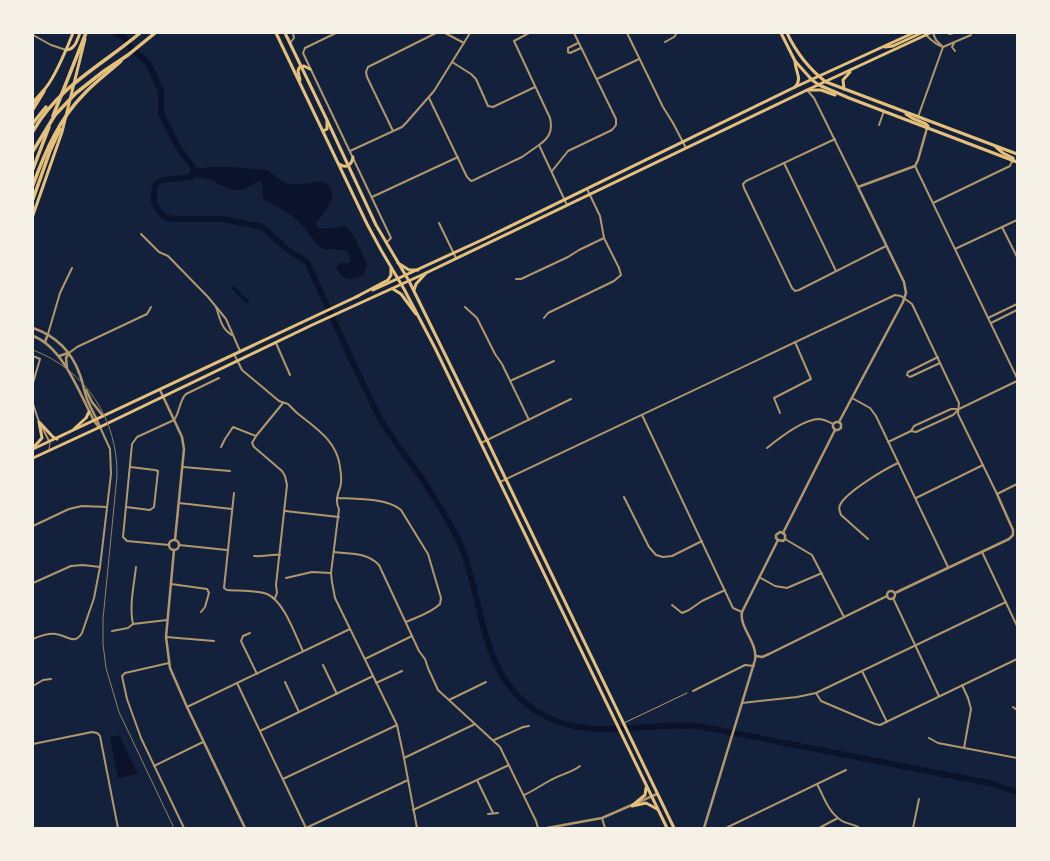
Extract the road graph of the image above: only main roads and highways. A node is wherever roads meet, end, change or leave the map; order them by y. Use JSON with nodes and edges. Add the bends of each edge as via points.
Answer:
{"nodes":[{"id":1,"x":73,"y":33,"type":"edge"},
{"id":2,"x":80,"y":33,"type":"edge"},
{"id":3,"x":86,"y":33,"type":"edge"},
{"id":4,"x":140,"y":33,"type":"edge"},
{"id":5,"x":155,"y":33,"type":"edge"},
{"id":6,"x":276,"y":33,"type":"edge"},
{"id":7,"x":285,"y":33,"type":"edge"},
{"id":8,"x":781,"y":33,"type":"edge"},
{"id":9,"x":787,"y":33,"type":"edge"},
{"id":10,"x":913,"y":33,"type":"edge"},
{"id":11,"x":921,"y":33,"type":"edge"},
{"id":12,"x":930,"y":34,"type":"edge"},
{"id":13,"x":281,"y":42,"type":"junction"},
{"id":14,"x":290,"y":43,"type":"junction"},
{"id":15,"x":881,"y":48,"type":"junction"},
{"id":16,"x":66,"y":50,"type":"junction"},
{"id":17,"x":128,"y":55,"type":"junction"},
{"id":18,"x":795,"y":61,"type":"junction"},
{"id":19,"x":301,"y":66,"type":"junction"},
{"id":20,"x":310,"y":69,"type":"road end"},
{"id":21,"x":853,"y":70,"type":"junction"},
{"id":22,"x":819,"y":77,"type":"junction"},
{"id":23,"x":812,"y":80,"type":"junction"},
{"id":24,"x":98,"y":81,"type":"junction"},
{"id":25,"x":300,"y":82,"type":"junction"},
{"id":26,"x":826,"y":82,"type":"junction"},
{"id":27,"x":819,"y":85,"type":"junction"},
{"id":28,"x":793,"y":88,"type":"junction"},
{"id":29,"x":844,"y":89,"type":"junction"},
{"id":30,"x":807,"y":90,"type":"junction"},
{"id":31,"x":44,"y":91,"type":"junction"},
{"id":32,"x":849,"y":98,"type":"junction"},
{"id":33,"x":53,"y":102,"type":"junction"},
{"id":34,"x":33,"y":103,"type":"edge"},
{"id":35,"x":33,"y":109,"type":"edge"},
{"id":36,"x":903,"y":112,"type":"junction"},
{"id":37,"x":327,"y":120,"type":"junction"},
{"id":38,"x":33,"y":123,"type":"edge"},
{"id":39,"x":927,"y":128,"type":"junction"},
{"id":40,"x":33,"y":130,"type":"edge"},
{"id":41,"x":323,"y":130,"type":"junction"},
{"id":42,"x":995,"y":146,"type":"junction"},
{"id":43,"x":33,"y":151,"type":"edge"},
{"id":44,"x":1017,"y":154,"type":"edge"},
{"id":45,"x":353,"y":157,"type":"road end"},
{"id":46,"x":1012,"y":161,"type":"junction"},
{"id":47,"x":1017,"y":162,"type":"edge"},
{"id":48,"x":339,"y":164,"type":"junction"},
{"id":49,"x":348,"y":166,"type":"junction"},
{"id":50,"x":33,"y":168,"type":"edge"},
{"id":51,"x":33,"y":185,"type":"edge"},
{"id":52,"x":33,"y":199,"type":"edge"},
{"id":53,"x":33,"y":215,"type":"edge"},
{"id":54,"x":484,"y":239,"type":"junction"},
{"id":55,"x":488,"y":243,"type":"junction"},
{"id":56,"x":398,"y":263,"type":"junction"},
{"id":57,"x":391,"y":266,"type":"junction"},
{"id":58,"x":418,"y":270,"type":"junction"},
{"id":59,"x":426,"y":273,"type":"junction"},
{"id":60,"x":405,"y":275,"type":"junction"},
{"id":61,"x":398,"y":278,"type":"junction"},
{"id":62,"x":409,"y":281,"type":"junction"},
{"id":63,"x":402,"y":285,"type":"junction"},
{"id":64,"x":393,"y":289,"type":"junction"},
{"id":65,"x":414,"y":290,"type":"junction"},
{"id":66,"x":356,"y":296,"type":"junction"},
{"id":67,"x":422,"y":322,"type":"junction"},
{"id":68,"x":459,"y":384,"type":"junction"},
{"id":69,"x":460,"y":398,"type":"junction"},
{"id":70,"x":89,"y":412,"type":"road end"},
{"id":71,"x":71,"y":432,"type":"junction"},
{"id":72,"x":57,"y":439,"type":"junction"},
{"id":73,"x":33,"y":449,"type":"edge"},
{"id":74,"x":33,"y":458,"type":"edge"},
{"id":75,"x":646,"y":787,"type":"junction"},
{"id":76,"x":657,"y":809,"type":"junction"},
{"id":77,"x":667,"y":828,"type":"edge"},
{"id":78,"x":674,"y":828,"type":"edge"}],
"edges":[{"from":1,"to":16,"type":"main road"},
{"from":2,"to":16,"type":"main road","via":[[73,48]]},
{"from":3,"to":50,"type":"highway"},
{"from":3,"to":53,"type":"main road","via":[[67,116]]},
{"from":4,"to":33,"type":"highway"},
{"from":5,"to":17,"type":"highway"},
{"from":6,"to":13,"type":"main road"},
{"from":7,"to":14,"type":"main road"},
{"from":8,"to":18,"type":"main road"},
{"from":9,"to":22,"type":"main road","via":[[801,58]]},
{"from":10,"to":15,"type":"main road"},
{"from":11,"to":15,"type":"main road","via":[[893,46]]},
{"from":12,"to":21,"type":"main road"},
{"from":13,"to":14,"type":"main road"},
{"from":13,"to":25,"type":"main road"},
{"from":14,"to":19,"type":"main road"},
{"from":15,"to":22,"type":"main road"},
{"from":16,"to":31,"type":"main road"},
{"from":17,"to":24,"type":"highway"},
{"from":17,"to":43,"type":"highway","via":[[76,93],[55,115]]},
{"from":18,"to":23,"type":"main road"},
{"from":18,"to":28,"type":"main road","via":[[799,80]]},
{"from":19,"to":20,"type":"main road"},
{"from":19,"to":25,"type":"main road","via":[[298,70]]},
{"from":19,"to":37,"type":"main road"},
{"from":21,"to":26,"type":"main road"},
{"from":21,"to":29,"type":"main road","via":[[842,80]]},
{"from":22,"to":23,"type":"main road"},
{"from":22,"to":26,"type":"main road"},
{"from":23,"to":27,"type":"main road"},
{"from":23,"to":28,"type":"main road"},
{"from":24,"to":51,"type":"highway","via":[[80,98],[60,125]]},
{"from":24,"to":52,"type":"highway","via":[[67,117],[50,151]]},
{"from":25,"to":41,"type":"main road"},
{"from":26,"to":27,"type":"main road"},
{"from":26,"to":29,"type":"main road"},
{"from":27,"to":30,"type":"main road"},
{"from":27,"to":32,"type":"main road"},
{"from":28,"to":54,"type":"main road"},
{"from":29,"to":36,"type":"main road"},
{"from":30,"to":32,"type":"main road","via":[[821,90]]},
{"from":30,"to":55,"type":"main road"},
{"from":31,"to":34,"type":"main road"},
{"from":31,"to":35,"type":"highway"},
{"from":32,"to":39,"type":"main road"},
{"from":33,"to":38,"type":"highway"},
{"from":33,"to":40,"type":"highway"},
{"from":36,"to":39,"type":"main road","via":[[926,124]]},
{"from":36,"to":42,"type":"main road"},
{"from":37,"to":41,"type":"main road","via":[[327,130]]},
{"from":37,"to":49,"type":"main road"},
{"from":39,"to":46,"type":"main road"},
{"from":41,"to":48,"type":"main road"},
{"from":42,"to":44,"type":"main road"},
{"from":42,"to":46,"type":"main road","via":[[1013,158]]},
{"from":45,"to":49,"type":"main road"},
{"from":46,"to":47,"type":"main road"},
{"from":48,"to":49,"type":"main road"},
{"from":48,"to":57,"type":"main road","via":[[374,238]]},
{"from":49,"to":56,"type":"main road"},
{"from":54,"to":55,"type":"main road"},
{"from":54,"to":58,"type":"main road"},
{"from":55,"to":59,"type":"main road"},
{"from":56,"to":58,"type":"main road","via":[[409,270]]},
{"from":56,"to":60,"type":"main road"},
{"from":57,"to":61,"type":"main road"},
{"from":57,"to":66,"type":"main road","via":[[388,280]]},
{"from":58,"to":60,"type":"main road"},
{"from":59,"to":62,"type":"main road"},
{"from":59,"to":65,"type":"main road"},
{"from":60,"to":61,"type":"main road"},
{"from":60,"to":62,"type":"main road"},
{"from":61,"to":63,"type":"main road"},
{"from":61,"to":66,"type":"main road"},
{"from":62,"to":63,"type":"main road"},
{"from":62,"to":65,"type":"main road"},
{"from":63,"to":64,"type":"main road"},
{"from":63,"to":67,"type":"main road"},
{"from":64,"to":67,"type":"main road","via":[[401,294]]},
{"from":64,"to":74,"type":"main road"},
{"from":65,"to":68,"type":"main road"},
{"from":66,"to":71,"type":"main road"},
{"from":67,"to":69,"type":"main road"},
{"from":68,"to":69,"type":"main road"},
{"from":68,"to":78,"type":"main road"},
{"from":69,"to":75,"type":"main road"},
{"from":70,"to":71,"type":"main road"},
{"from":71,"to":72,"type":"main road"},
{"from":72,"to":73,"type":"main road"},
{"from":72,"to":73,"type":"main road","via":[[39,422],[42,438]]},
{"from":75,"to":76,"type":"main road"},
{"from":75,"to":76,"type":"main road","via":[[645,795],[632,806],[646,803]]},
{"from":76,"to":77,"type":"main road"}]}
